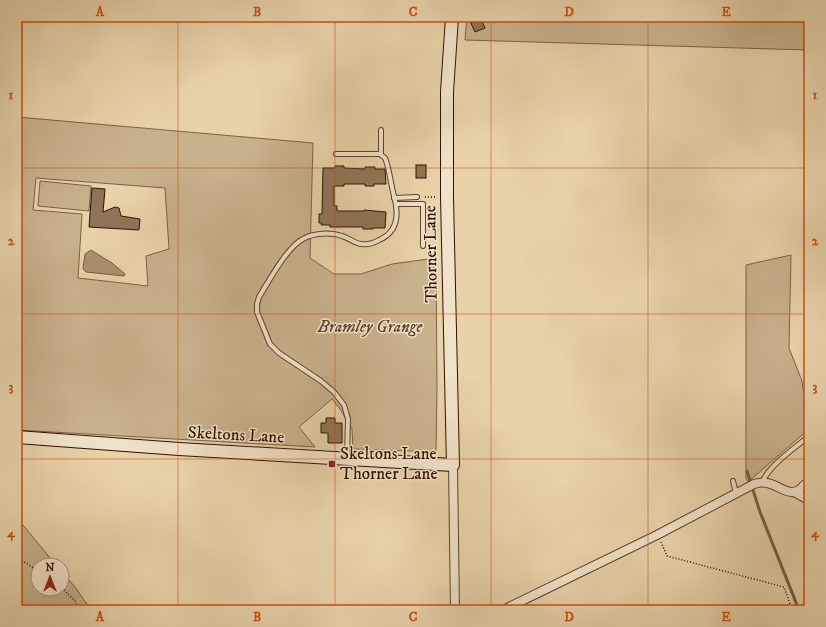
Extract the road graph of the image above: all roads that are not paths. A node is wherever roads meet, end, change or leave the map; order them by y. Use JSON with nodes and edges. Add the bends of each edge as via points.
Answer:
{"nodes":[{"id":1,"x":452,"y":17,"type":"edge"},
{"id":2,"x":381,"y":130,"type":"dead end"},
{"id":3,"x":336,"y":154,"type":"dead end"},
{"id":4,"x":381,"y":155,"type":"junction"},
{"id":5,"x":417,"y":197,"type":"road end"},
{"id":6,"x":394,"y":198,"type":"junction"},
{"id":7,"x":396,"y":204,"type":"junction"},
{"id":8,"x":423,"y":246,"type":"dead end"},
{"id":9,"x":809,"y":436,"type":"edge"},
{"id":10,"x":17,"y":437,"type":"edge"},
{"id":11,"x":347,"y":458,"type":"junction"},
{"id":12,"x":452,"y":465,"type":"junction"},
{"id":13,"x":733,"y":481,"type":"dead end"},
{"id":14,"x":755,"y":485,"type":"junction"},
{"id":15,"x":804,"y":485,"type":"dead end"},
{"id":16,"x":794,"y":492,"type":"junction"},
{"id":17,"x":736,"y":494,"type":"junction"},
{"id":18,"x":805,"y":498,"type":"dead end"},
{"id":19,"x":455,"y":610,"type":"edge"},
{"id":20,"x":503,"y":610,"type":"edge"}],
"edges":[{"from":1,"to":12,"type":"street","name":"Thorner Lane","via":[[447,92]]},
{"from":2,"to":4,"type":"lane"},
{"from":3,"to":4,"type":"lane"},
{"from":4,"to":6,"type":"lane","via":[[386,160]]},
{"from":5,"to":6,"type":"lane"},
{"from":6,"to":7,"type":"lane"},
{"from":7,"to":8,"type":"lane","via":[[424,204]]},
{"from":7,"to":11,"type":"lane","via":[[397,217],[393,230],[375,242],[361,244],[330,234],[310,236],[298,242],[276,271],[257,304],[257,312],[274,349],[321,381],[344,405],[348,419]]},
{"from":9,"to":14,"type":"lane"},
{"from":10,"to":11,"type":"street","name":"Skeltons Lane"},
{"from":11,"to":12,"type":"street","name":"Skeltons Lane"},
{"from":12,"to":19,"type":"street","name":"Thorner Lane"},
{"from":13,"to":17,"type":"lane"},
{"from":14,"to":16,"type":"street","via":[[772,484]]},
{"from":14,"to":17,"type":"street"},
{"from":15,"to":16,"type":"street"},
{"from":16,"to":18,"type":"street"},
{"from":17,"to":20,"type":"street"}]}
